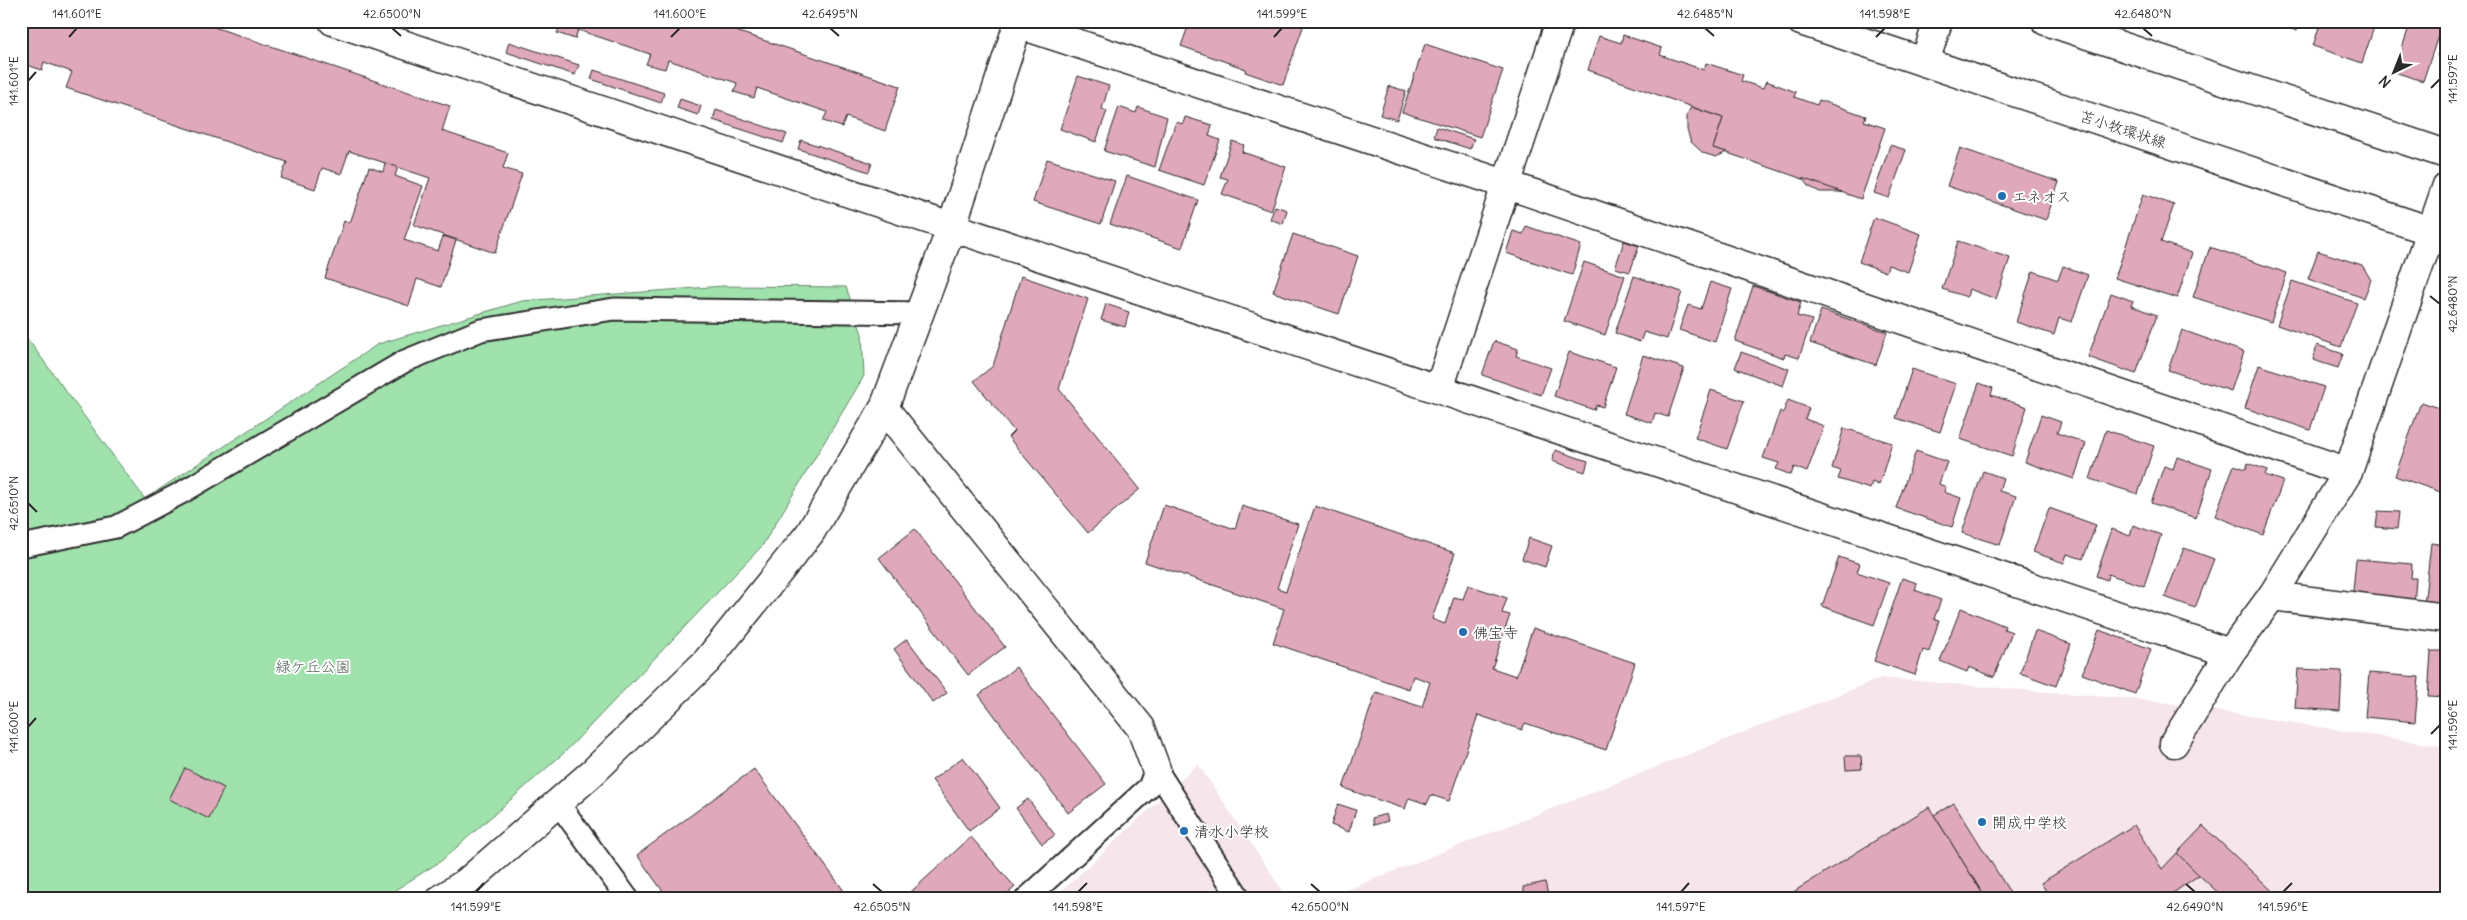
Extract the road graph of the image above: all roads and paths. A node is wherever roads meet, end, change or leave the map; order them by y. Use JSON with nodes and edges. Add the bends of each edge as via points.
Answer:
{"nodes":[{"id":1,"x":332,"y":21,"type":"edge"},
{"id":2,"x":1560,"y":21,"type":"edge"},
{"id":3,"x":1801,"y":21,"type":"edge"},
{"id":4,"x":1938,"y":21,"type":"edge"},
{"id":5,"x":2046,"y":21,"type":"edge"},
{"id":6,"x":1019,"y":22,"type":"edge"},
{"id":7,"x":1925,"y":62,"type":"junction"},
{"id":8,"x":2446,"y":154,"type":"edge"},
{"id":9,"x":1505,"y":184,"type":"junction"},
{"id":10,"x":2446,"y":188,"type":"edge"},
{"id":11,"x":952,"y":226,"type":"junction"},
{"id":12,"x":2438,"y":234,"type":"edge"},
{"id":13,"x":920,"y":313,"type":"junction"},
{"id":14,"x":1439,"y":389,"type":"junction"},
{"id":15,"x":884,"y":408,"type":"junction"},
{"id":16,"x":2348,"y":472,"type":"junction"},
{"id":17,"x":21,"y":546,"type":"edge"},
{"id":18,"x":2272,"y":596,"type":"junction"},
{"id":19,"x":2446,"y":618,"type":"edge"},
{"id":20,"x":2230,"y":654,"type":"junction"},
{"id":21,"x":2174,"y":742,"type":"dead end"},
{"id":22,"x":1156,"y":769,"type":"junction"},
{"id":23,"x":558,"y":803,"type":"junction"},
{"id":24,"x":441,"y":899,"type":"edge"},
{"id":25,"x":628,"y":899,"type":"edge"},
{"id":26,"x":1026,"y":899,"type":"edge"},
{"id":27,"x":1240,"y":899,"type":"edge"}],
"edges":[{"from":1,"to":11,"type":"street"},
{"from":2,"to":9,"type":"street"},
{"from":3,"to":7,"type":"street","name":"苫小牧環状線"},
{"from":4,"to":7,"type":"street"},
{"from":5,"to":8,"type":"street"},
{"from":6,"to":9,"type":"street"},
{"from":6,"to":11,"type":"street"},
{"from":7,"to":12,"type":"street","name":"苫小牧環状線"},
{"from":9,"to":14,"type":"street"},
{"from":9,"to":16,"type":"street"},
{"from":10,"to":12,"type":"street"},
{"from":11,"to":13,"type":"street"},
{"from":11,"to":14,"type":"street"},
{"from":12,"to":16,"type":"street"},
{"from":13,"to":15,"type":"street"},
{"from":13,"to":17,"type":"lane","via":[[614,309],[482,330],[405,361],[181,493],[116,527]]},
{"from":14,"to":20,"type":"street"},
{"from":15,"to":22,"type":"street","via":[[1141,728]]},
{"from":15,"to":23,"type":"street","via":[[810,533],[707,661]]},
{"from":16,"to":18,"type":"street"},
{"from":18,"to":19,"type":"street"},
{"from":18,"to":20,"type":"street"},
{"from":20,"to":21,"type":"street"},
{"from":22,"to":26,"type":"lane","via":[[1149,787]]},
{"from":22,"to":27,"type":"lane"},
{"from":23,"to":24,"type":"street","via":[[467,882]]},
{"from":23,"to":25,"type":"lane"}]}
